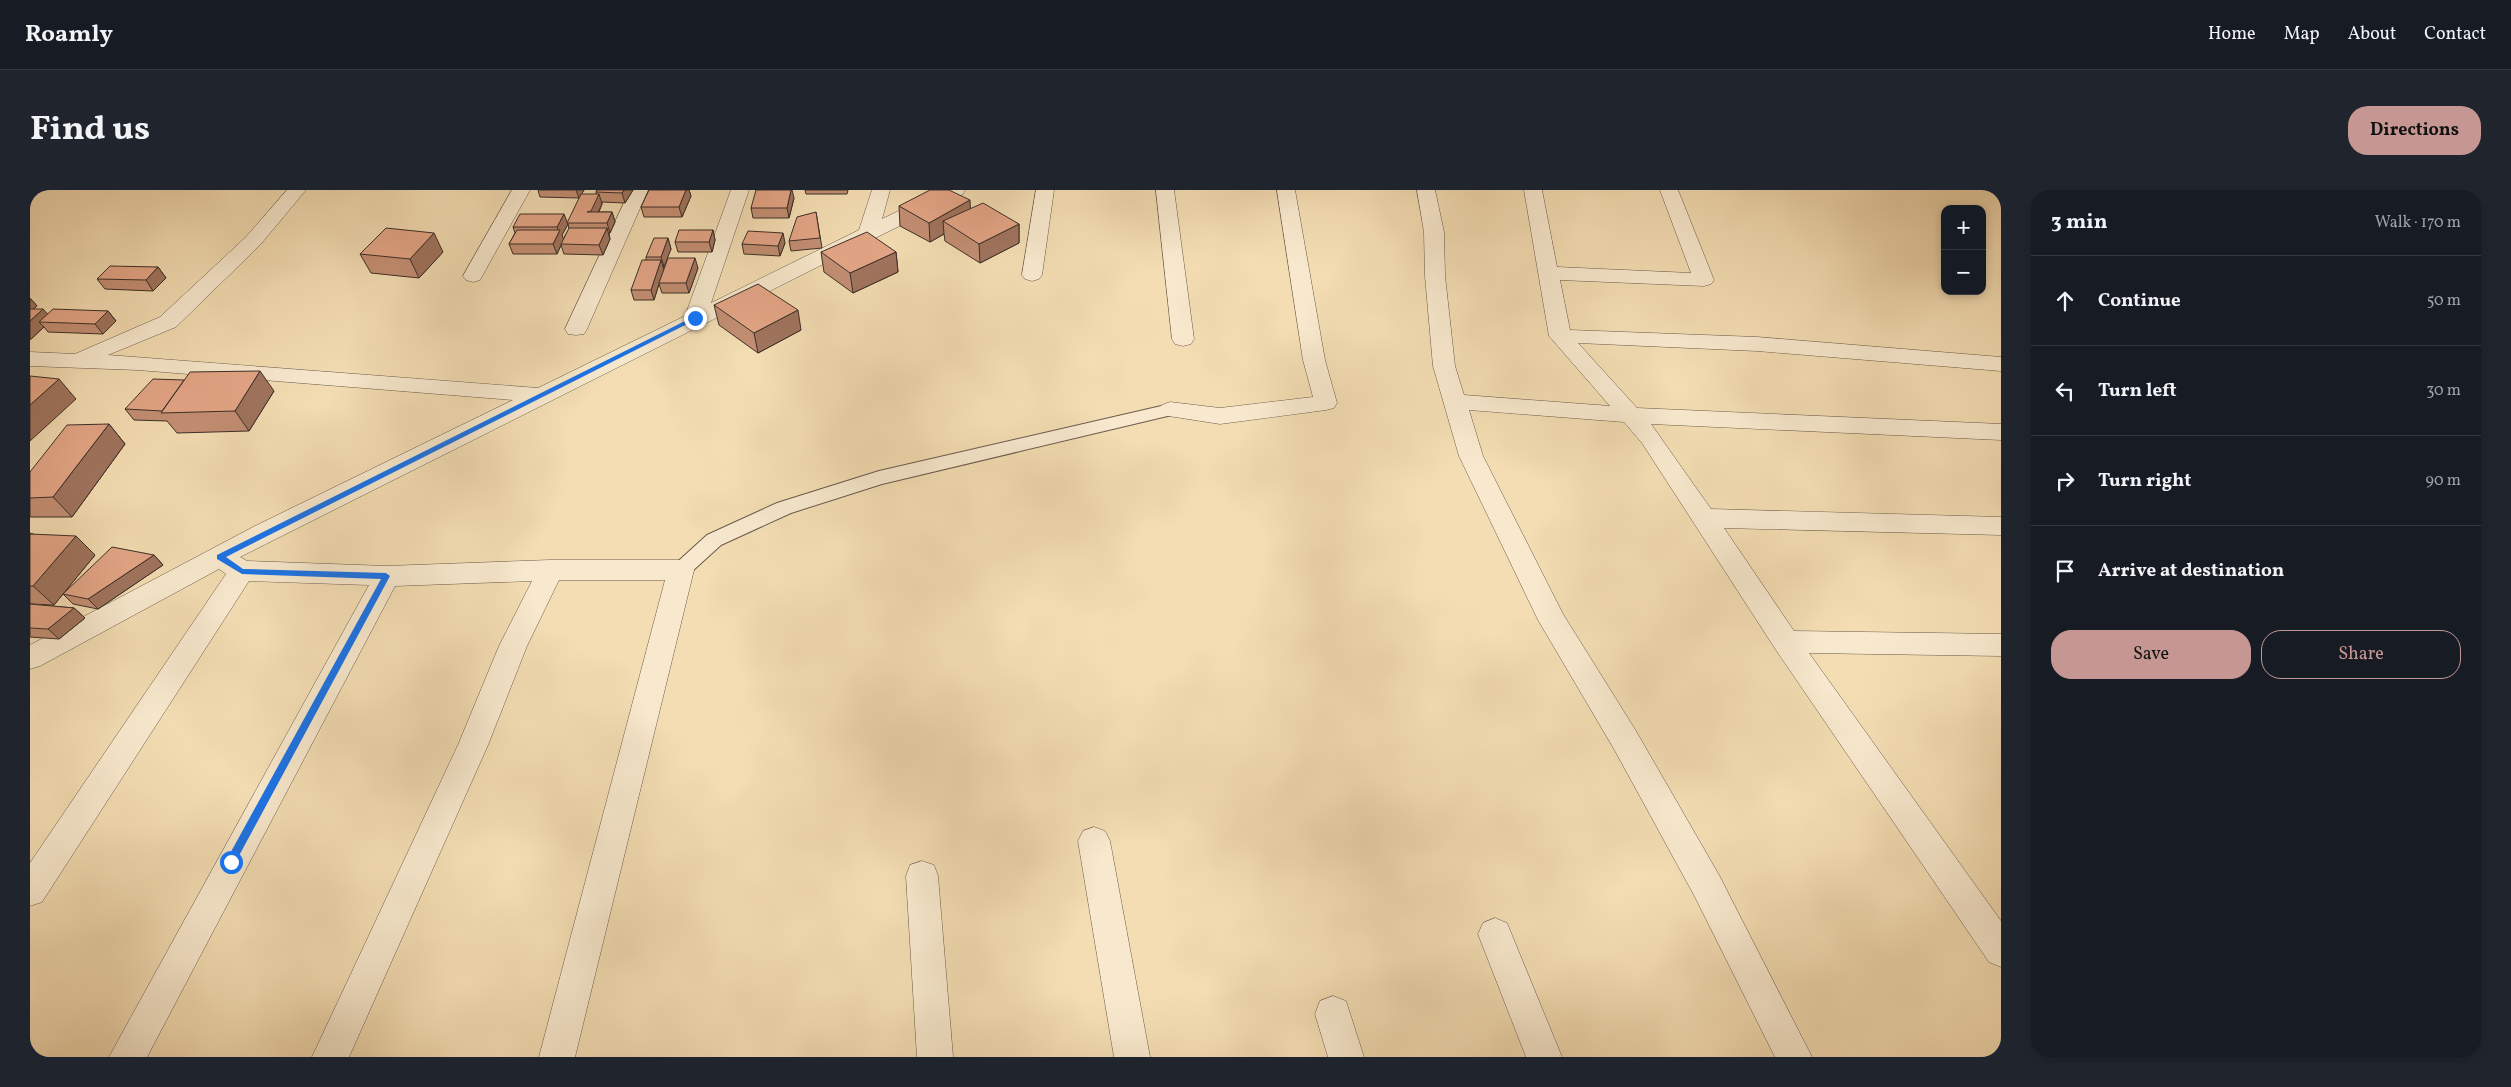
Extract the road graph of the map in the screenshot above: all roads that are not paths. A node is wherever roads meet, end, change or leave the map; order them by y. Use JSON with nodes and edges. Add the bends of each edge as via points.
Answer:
{"nodes":[{"id":1,"x":297,"y":190,"type":"edge"},
{"id":2,"x":521,"y":190,"type":"edge"},
{"id":3,"x":639,"y":190,"type":"edge"},
{"id":4,"x":740,"y":190,"type":"edge"},
{"id":5,"x":881,"y":190,"type":"edge"},
{"id":6,"x":956,"y":190,"type":"edge"},
{"id":7,"x":1045,"y":190,"type":"edge"},
{"id":8,"x":1165,"y":190,"type":"edge"},
{"id":9,"x":1286,"y":190,"type":"edge"},
{"id":10,"x":1426,"y":190,"type":"edge"},
{"id":11,"x":1532,"y":190,"type":"edge"},
{"id":12,"x":1669,"y":190,"type":"edge"},
{"id":13,"x":868,"y":233,"type":"junction"},
{"id":14,"x":1548,"y":273,"type":"junction"},
{"id":15,"x":1032,"y":275,"type":"dead end"},
{"id":16,"x":473,"y":276,"type":"dead end"},
{"id":17,"x":695,"y":318,"type":"junction"},
{"id":18,"x":576,"y":329,"type":"dead end"},
{"id":19,"x":1560,"y":336,"type":"junction"},
{"id":20,"x":1183,"y":339,"type":"dead end"},
{"id":21,"x":30,"y":359,"type":"edge"},
{"id":22,"x":75,"y":361,"type":"junction"},
{"id":23,"x":2001,"y":364,"type":"edge"},
{"id":24,"x":540,"y":395,"type":"junction"},
{"id":25,"x":1455,"y":402,"type":"junction"},
{"id":26,"x":1170,"y":410,"type":"joint"},
{"id":27,"x":1630,"y":415,"type":"junction"},
{"id":28,"x":2001,"y":432,"type":"edge"},
{"id":29,"x":1704,"y":518,"type":"junction"},
{"id":30,"x":2001,"y":526,"type":"edge"},
{"id":31,"x":231,"y":564,"type":"junction"},
{"id":32,"x":550,"y":570,"type":"junction"},
{"id":33,"x":682,"y":570,"type":"junction"},
{"id":34,"x":386,"y":576,"type":"junction"},
{"id":35,"x":1786,"y":642,"type":"junction"},
{"id":36,"x":2001,"y":645,"type":"edge"},
{"id":37,"x":30,"y":658,"type":"edge"},
{"id":38,"x":1094,"y":841,"type":"dead end"},
{"id":39,"x":922,"y":876,"type":"dead end"},
{"id":40,"x":30,"y":891,"type":"edge"},
{"id":41,"x":1495,"y":934,"type":"dead end"},
{"id":42,"x":2001,"y":950,"type":"edge"},
{"id":43,"x":1333,"y":1014,"type":"dead end"},
{"id":44,"x":127,"y":1057,"type":"edge"},
{"id":45,"x":330,"y":1057,"type":"edge"},
{"id":46,"x":557,"y":1057,"type":"edge"},
{"id":47,"x":935,"y":1057,"type":"edge"},
{"id":48,"x":1132,"y":1057,"type":"edge"},
{"id":49,"x":1346,"y":1057,"type":"edge"},
{"id":50,"x":1544,"y":1057,"type":"edge"},
{"id":51,"x":1794,"y":1057,"type":"edge"}],
"edges":[{"from":1,"to":22,"type":"street","via":[[253,241],[168,322]]},
{"from":2,"to":16,"type":"street"},
{"from":3,"to":18,"type":"street"},
{"from":4,"to":17,"type":"street"},
{"from":5,"to":13,"type":"street"},
{"from":6,"to":13,"type":"street"},
{"from":7,"to":15,"type":"street"},
{"from":8,"to":20,"type":"street"},
{"from":9,"to":26,"type":"street","via":[[1314,360],[1326,403],[1220,416]]},
{"from":10,"to":25,"type":"street","via":[[1434,232],[1444,366]]},
{"from":11,"to":14,"type":"street"},
{"from":12,"to":14,"type":"street","via":[[1704,280]]},
{"from":13,"to":17,"type":"street"},
{"from":14,"to":19,"type":"street"},
{"from":17,"to":24,"type":"street"},
{"from":19,"to":23,"type":"street","via":[[1757,344]]},
{"from":19,"to":27,"type":"street"},
{"from":21,"to":22,"type":"street"},
{"from":22,"to":24,"type":"street","via":[[138,363]]},
{"from":24,"to":31,"type":"street"},
{"from":25,"to":27,"type":"street"},
{"from":25,"to":51,"type":"street","via":[[1471,456],[1552,620],[1625,740],[1707,886]]},
{"from":26,"to":33,"type":"lane","via":[[1098,424],[879,478],[784,508],[714,540]]},
{"from":27,"to":28,"type":"street"},
{"from":27,"to":29,"type":"street","via":[[1650,437]]},
{"from":29,"to":30,"type":"street"},
{"from":29,"to":35,"type":"street"},
{"from":31,"to":34,"type":"street"},
{"from":31,"to":37,"type":"street"},
{"from":31,"to":40,"type":"street"},
{"from":32,"to":33,"type":"street"},
{"from":32,"to":34,"type":"street"},
{"from":32,"to":45,"type":"street"},
{"from":33,"to":46,"type":"street"},
{"from":34,"to":44,"type":"street"},
{"from":35,"to":36,"type":"street"},
{"from":35,"to":42,"type":"street"},
{"from":38,"to":48,"type":"street"},
{"from":39,"to":47,"type":"street"},
{"from":41,"to":50,"type":"street"},
{"from":43,"to":49,"type":"street"}]}
